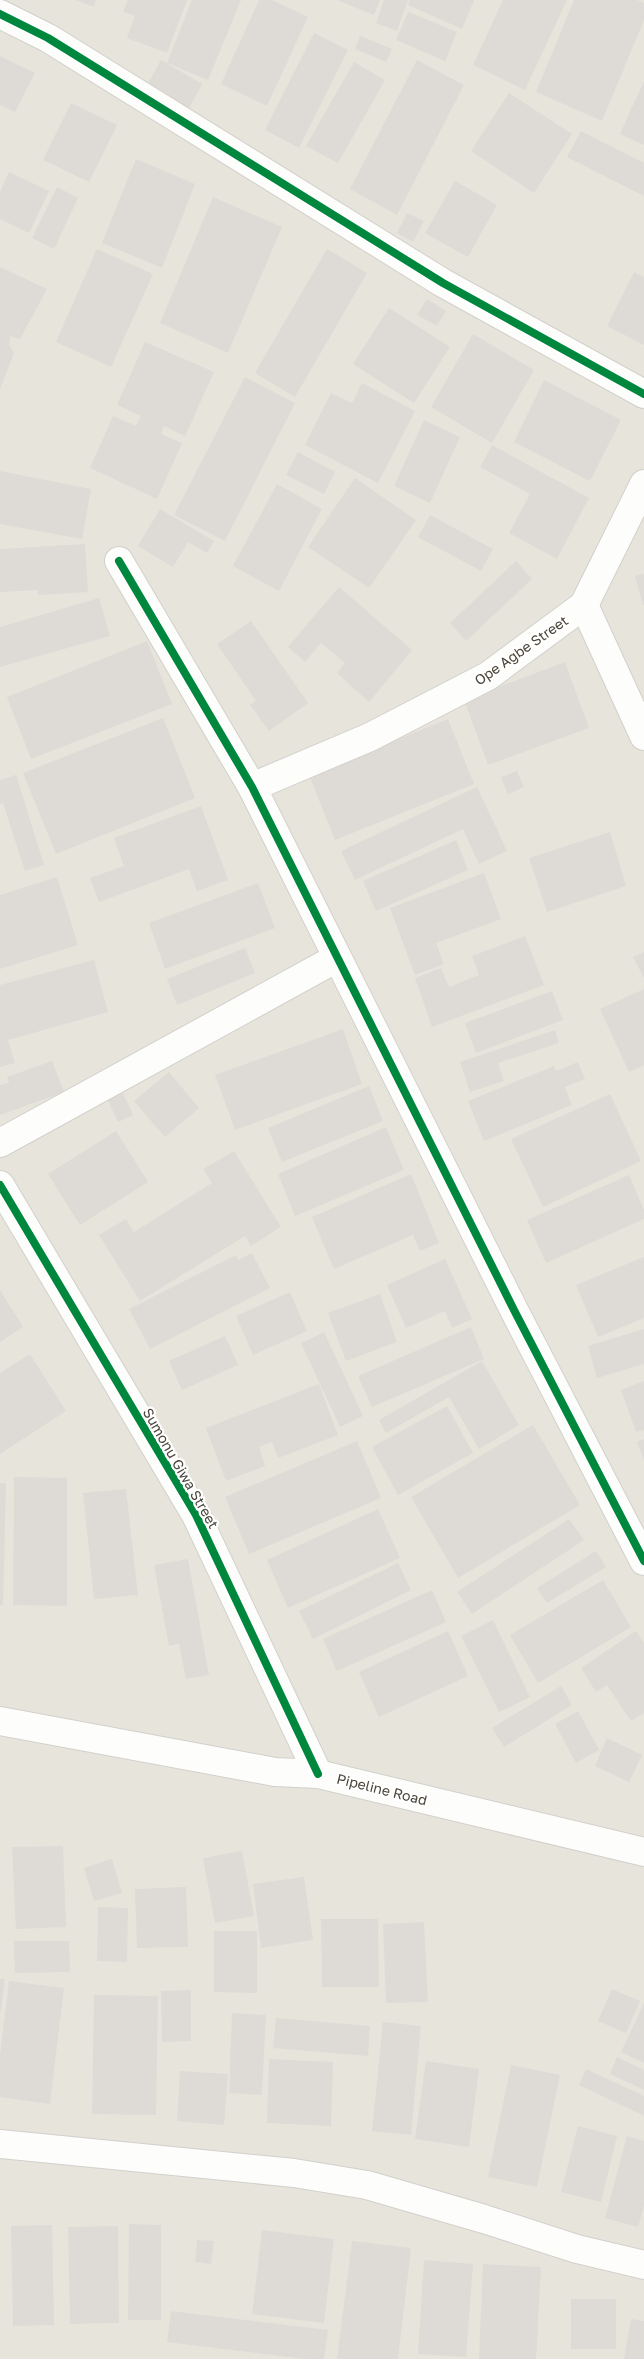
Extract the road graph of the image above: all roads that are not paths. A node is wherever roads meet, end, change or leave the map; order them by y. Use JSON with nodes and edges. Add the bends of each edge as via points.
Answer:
{"nodes":[{"id":1,"x":0,"y":14,"type":"edge"},
{"id":2,"x":644,"y":394,"type":"edge"},
{"id":3,"x":644,"y":484,"type":"edge"},
{"id":4,"x":119,"y":561,"type":"dead end"},
{"id":5,"x":584,"y":605,"type":"junction"},
{"id":6,"x":644,"y":736,"type":"edge"},
{"id":7,"x":252,"y":787,"type":"junction"},
{"id":8,"x":338,"y":958,"type":"junction"},
{"id":9,"x":0,"y":1143,"type":"edge"},
{"id":10,"x":0,"y":1186,"type":"edge"},
{"id":11,"x":644,"y":1560,"type":"edge"},
{"id":12,"x":0,"y":1721,"type":"edge"},
{"id":13,"x":318,"y":1774,"type":"junction"},
{"id":14,"x":644,"y":1852,"type":"edge"},
{"id":15,"x":0,"y":2144,"type":"edge"},
{"id":16,"x":644,"y":2265,"type":"edge"}],
"edges":[{"from":1,"to":2,"type":"street","via":[[48,38],[443,284]]},
{"from":3,"to":5,"type":"street","name":"Ope Agbe Street"},
{"from":4,"to":7,"type":"street"},
{"from":5,"to":6,"type":"street"},
{"from":5,"to":7,"type":"street","name":"Ope Agbe Street","via":[[488,676],[370,737]]},
{"from":7,"to":8,"type":"street"},
{"from":8,"to":9,"type":"street"},
{"from":8,"to":11,"type":"street","via":[[514,1312]]},
{"from":10,"to":13,"type":"street","name":"Sumonu Giwa Street","via":[[196,1515]]},
{"from":12,"to":13,"type":"street","name":"Pipeline Road","via":[[275,1772]]},
{"from":13,"to":14,"type":"street","name":"Pipeline Road"},
{"from":15,"to":16,"type":"street","via":[[294,2173],[367,2185],[577,2249]]}]}
